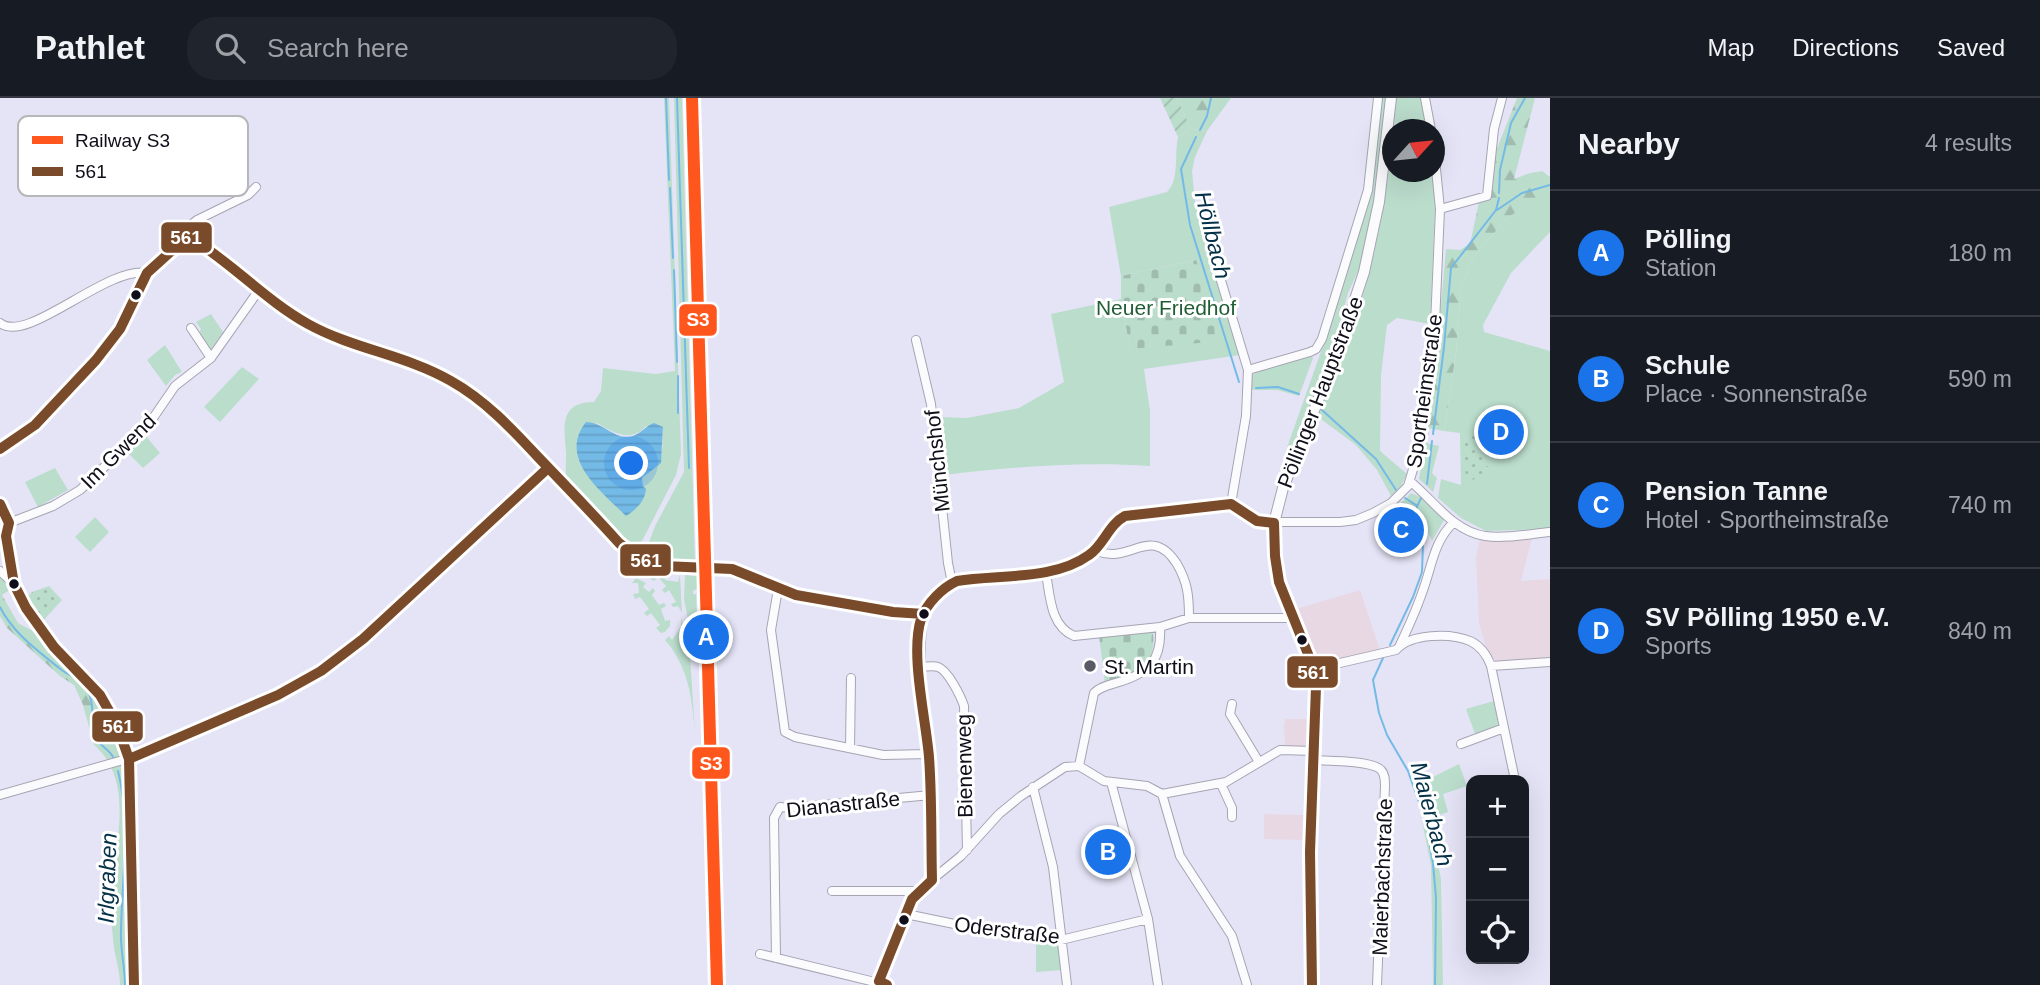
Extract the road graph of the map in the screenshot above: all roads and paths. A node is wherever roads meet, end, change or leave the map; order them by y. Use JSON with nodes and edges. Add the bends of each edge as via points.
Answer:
{"nodes":[{"id":1,"x":1378,"y":98,"type":"edge"},
{"id":2,"x":1391,"y":98,"type":"edge"},
{"id":3,"x":1424,"y":98,"type":"edge"},
{"id":4,"x":1502,"y":98,"type":"edge"},
{"id":5,"x":1429,"y":119,"type":"edge"},
{"id":6,"x":1437,"y":182,"type":"edge"},
{"id":7,"x":256,"y":187,"type":"dead end"},
{"id":8,"x":248,"y":195,"type":"edge"},
{"id":9,"x":246,"y":196,"type":"edge"},
{"id":10,"x":1440,"y":209,"type":"junction"},
{"id":11,"x":188,"y":236,"type":"junction"},
{"id":12,"x":1213,"y":254,"type":"dead end"},
{"id":13,"x":147,"y":273,"type":"junction"},
{"id":14,"x":259,"y":290,"type":"junction"},
{"id":15,"x":0,"y":323,"type":"edge"},
{"id":16,"x":191,"y":328,"type":"dead end"},
{"id":17,"x":916,"y":340,"type":"dead end"},
{"id":18,"x":211,"y":358,"type":"junction"},
{"id":19,"x":1248,"y":370,"type":"junction"},
{"id":20,"x":0,"y":449,"type":"edge"},
{"id":21,"x":548,"y":468,"type":"junction"},
{"id":22,"x":1411,"y":482,"type":"junction"},
{"id":23,"x":0,"y":504,"type":"edge"},
{"id":24,"x":1231,"y":504,"type":"junction"},
{"id":25,"x":1454,"y":522,"type":"junction"},
{"id":26,"x":9,"y":523,"type":"junction"},
{"id":27,"x":1274,"y":523,"type":"junction"},
{"id":28,"x":1550,"y":532,"type":"edge"},
{"id":29,"x":3,"y":540,"type":"edge"},
{"id":30,"x":1097,"y":551,"type":"junction"},
{"id":31,"x":0,"y":571,"type":"edge"},
{"id":32,"x":1046,"y":573,"type":"junction"},
{"id":33,"x":952,"y":583,"type":"junction"},
{"id":34,"x":14,"y":584,"type":"junction"},
{"id":35,"x":778,"y":589,"type":"junction"},
{"id":36,"x":924,"y":614,"type":"junction"},
{"id":37,"x":1189,"y":618,"type":"junction"},
{"id":38,"x":1292,"y":618,"type":"junction"},
{"id":39,"x":1160,"y":627,"type":"junction"},
{"id":40,"x":1400,"y":645,"type":"junction"},
{"id":41,"x":1550,"y":662,"type":"edge"},
{"id":42,"x":1491,"y":666,"type":"junction"},
{"id":43,"x":920,"y":667,"type":"junction"},
{"id":44,"x":1314,"y":669,"type":"junction"},
{"id":45,"x":851,"y":678,"type":"dead end"},
{"id":46,"x":1232,"y":704,"type":"dead end"},
{"id":47,"x":1504,"y":728,"type":"junction"},
{"id":48,"x":1461,"y":744,"type":"dead end"},
{"id":49,"x":850,"y":748,"type":"junction"},
{"id":50,"x":929,"y":754,"type":"junction"},
{"id":51,"x":1314,"y":756,"type":"junction"},
{"id":52,"x":129,"y":759,"type":"junction"},
{"id":53,"x":1259,"y":762,"type":"junction"},
{"id":54,"x":1079,"y":766,"type":"junction"},
{"id":55,"x":1514,"y":775,"type":"edge"},
{"id":56,"x":1111,"y":782,"type":"junction"},
{"id":57,"x":1221,"y":784,"type":"junction"},
{"id":58,"x":1033,"y":788,"type":"junction"},
{"id":59,"x":1162,"y":794,"type":"junction"},
{"id":60,"x":0,"y":795,"type":"edge"},
{"id":61,"x":931,"y":795,"type":"junction"},
{"id":62,"x":1232,"y":817,"type":"dead end"},
{"id":63,"x":967,"y":850,"type":"junction"},
{"id":64,"x":932,"y":880,"type":"junction"},
{"id":65,"x":832,"y":891,"type":"dead end"},
{"id":66,"x":918,"y":891,"type":"junction"},
{"id":67,"x":906,"y":914,"type":"junction"},
{"id":68,"x":1148,"y":919,"type":"junction"},
{"id":69,"x":1061,"y":940,"type":"junction"},
{"id":70,"x":760,"y":954,"type":"dead end"},
{"id":71,"x":776,"y":958,"type":"junction"},
{"id":72,"x":881,"y":984,"type":"edge"},
{"id":73,"x":134,"y":985,"type":"edge"},
{"id":74,"x":1067,"y":985,"type":"edge"},
{"id":75,"x":1158,"y":985,"type":"edge"},
{"id":76,"x":1247,"y":985,"type":"edge"},
{"id":77,"x":1312,"y":985,"type":"edge"},
{"id":78,"x":1377,"y":985,"type":"edge"}],
"edges":[{"from":1,"to":19,"type":"street","via":[[1367,190],[1322,340],[1314,351]]},
{"from":2,"to":27,"type":"street","name":"Pöllinger Hauptstraße","via":[[1368,255],[1348,323],[1283,488]]},
{"from":3,"to":5,"type":"street"},
{"from":4,"to":10,"type":"street","via":[[1486,196]]},
{"from":6,"to":10,"type":"street","name":"Sportheimstraße"},
{"from":7,"to":8,"type":"street"},
{"from":9,"to":11,"type":"street","via":[[197,220]]},
{"from":10,"to":22,"type":"street","name":"Sportheimstraße","via":[[1430,378],[1423,436]]},
{"from":11,"to":13,"type":"street"},
{"from":11,"to":14,"type":"street","via":[[222,257]]},
{"from":12,"to":19,"type":"street"},
{"from":13,"to":15,"type":"street","via":[[108,280],[41,318],[12,327]]},
{"from":13,"to":20,"type":"street","via":[[104,351],[35,425]]},
{"from":14,"to":18,"type":"street","name":"Im Gwend"},
{"from":14,"to":21,"type":"street","via":[[310,325],[451,381],[488,407]]},
{"from":16,"to":18,"type":"street"},
{"from":17,"to":33,"type":"street","name":"Münchshof","via":[[931,404]]},
{"from":18,"to":26,"type":"street","name":"Im Gwend","via":[[175,386],[149,424],[80,490]]},
{"from":19,"to":24,"type":"street"},
{"from":21,"to":35,"type":"street","via":[[628,551],[646,561],[673,568],[738,570]]},
{"from":21,"to":52,"type":"street","via":[[363,639],[321,671],[278,695]]},
{"from":22,"to":25,"type":"street"},
{"from":22,"to":27,"type":"street","name":"Sportheimstraße","via":[[1391,503],[1356,520]]},
{"from":23,"to":26,"type":"street"},
{"from":24,"to":27,"type":"street","name":"Sportheimstraße","via":[[1257,522]]},
{"from":24,"to":30,"type":"street","via":[[1125,516],[1115,522]]},
{"from":25,"to":28,"type":"street","via":[[1486,536]]},
{"from":25,"to":40,"type":"street","via":[[1433,552],[1423,593]]},
{"from":26,"to":29,"type":"street"},
{"from":27,"to":38,"type":"street","name":"Pöllinger Hauptstraße","via":[[1277,570]]},
{"from":29,"to":34,"type":"street"},
{"from":30,"to":32,"type":"street"},
{"from":30,"to":37,"type":"street","via":[[1114,554],[1147,546],[1163,548],[1186,580]]},
{"from":31,"to":34,"type":"street"},
{"from":32,"to":33,"type":"street"},
{"from":32,"to":39,"type":"street","via":[[1056,620],[1072,635]]},
{"from":33,"to":36,"type":"street"},
{"from":34,"to":52,"type":"street","via":[[40,630],[100,695]]},
{"from":35,"to":36,"type":"street","via":[[848,605]]},
{"from":35,"to":49,"type":"street","via":[[771,630],[785,732]]},
{"from":36,"to":43,"type":"street"},
{"from":37,"to":38,"type":"street"},
{"from":37,"to":39,"type":"street"},
{"from":38,"to":44,"type":"street","name":"Pöllinger Hauptstraße"},
{"from":39,"to":54,"type":"street","via":[[1152,666],[1094,693]]},
{"from":40,"to":42,"type":"street","via":[[1432,637],[1458,638],[1477,645]]},
{"from":40,"to":44,"type":"street","via":[[1396,650]]},
{"from":41,"to":42,"type":"street"},
{"from":42,"to":47,"type":"street"},
{"from":43,"to":50,"type":"street"},
{"from":43,"to":63,"type":"street","name":"Bienenweg","via":[[941,668],[964,706]]},
{"from":44,"to":51,"type":"street","name":"Pöllinger Hauptstraße"},
{"from":45,"to":49,"type":"street"},
{"from":46,"to":53,"type":"street","via":[[1230,714]]},
{"from":47,"to":48,"type":"street"},
{"from":47,"to":55,"type":"street"},
{"from":49,"to":50,"type":"street","via":[[883,755]]},
{"from":50,"to":61,"type":"street"},
{"from":51,"to":53,"type":"street","via":[[1280,750]]},
{"from":51,"to":77,"type":"street","name":"Pöllinger Hauptstraße"},
{"from":51,"to":78,"type":"street","name":"Maierbachstraße","via":[[1381,770],[1385,786]]},
{"from":52,"to":60,"type":"street"},
{"from":52,"to":73,"type":"street"},
{"from":53,"to":57,"type":"street"},
{"from":54,"to":56,"type":"street"},
{"from":54,"to":58,"type":"street","via":[[1065,767]]},
{"from":56,"to":59,"type":"street","via":[[1147,786]]},
{"from":56,"to":68,"type":"street"},
{"from":57,"to":59,"type":"street"},
{"from":57,"to":62,"type":"street"},
{"from":58,"to":63,"type":"street","via":[[999,814]]},
{"from":58,"to":69,"type":"street","via":[[1053,867]]},
{"from":59,"to":76,"type":"street","via":[[1180,856],[1228,929]]},
{"from":61,"to":64,"type":"street"},
{"from":61,"to":71,"type":"street","name":"Dianastraße","via":[[780,807],[774,818]]},
{"from":63,"to":64,"type":"street"},
{"from":64,"to":66,"type":"street"},
{"from":65,"to":66,"type":"street"},
{"from":66,"to":67,"type":"street"},
{"from":67,"to":69,"type":"street","name":"Oderstraße"},
{"from":67,"to":72,"type":"street"},
{"from":68,"to":69,"type":"street","name":"Oderstraße"},
{"from":68,"to":75,"type":"street"},
{"from":69,"to":74,"type":"street"},
{"from":70,"to":71,"type":"street"},
{"from":71,"to":72,"type":"street"}]}
